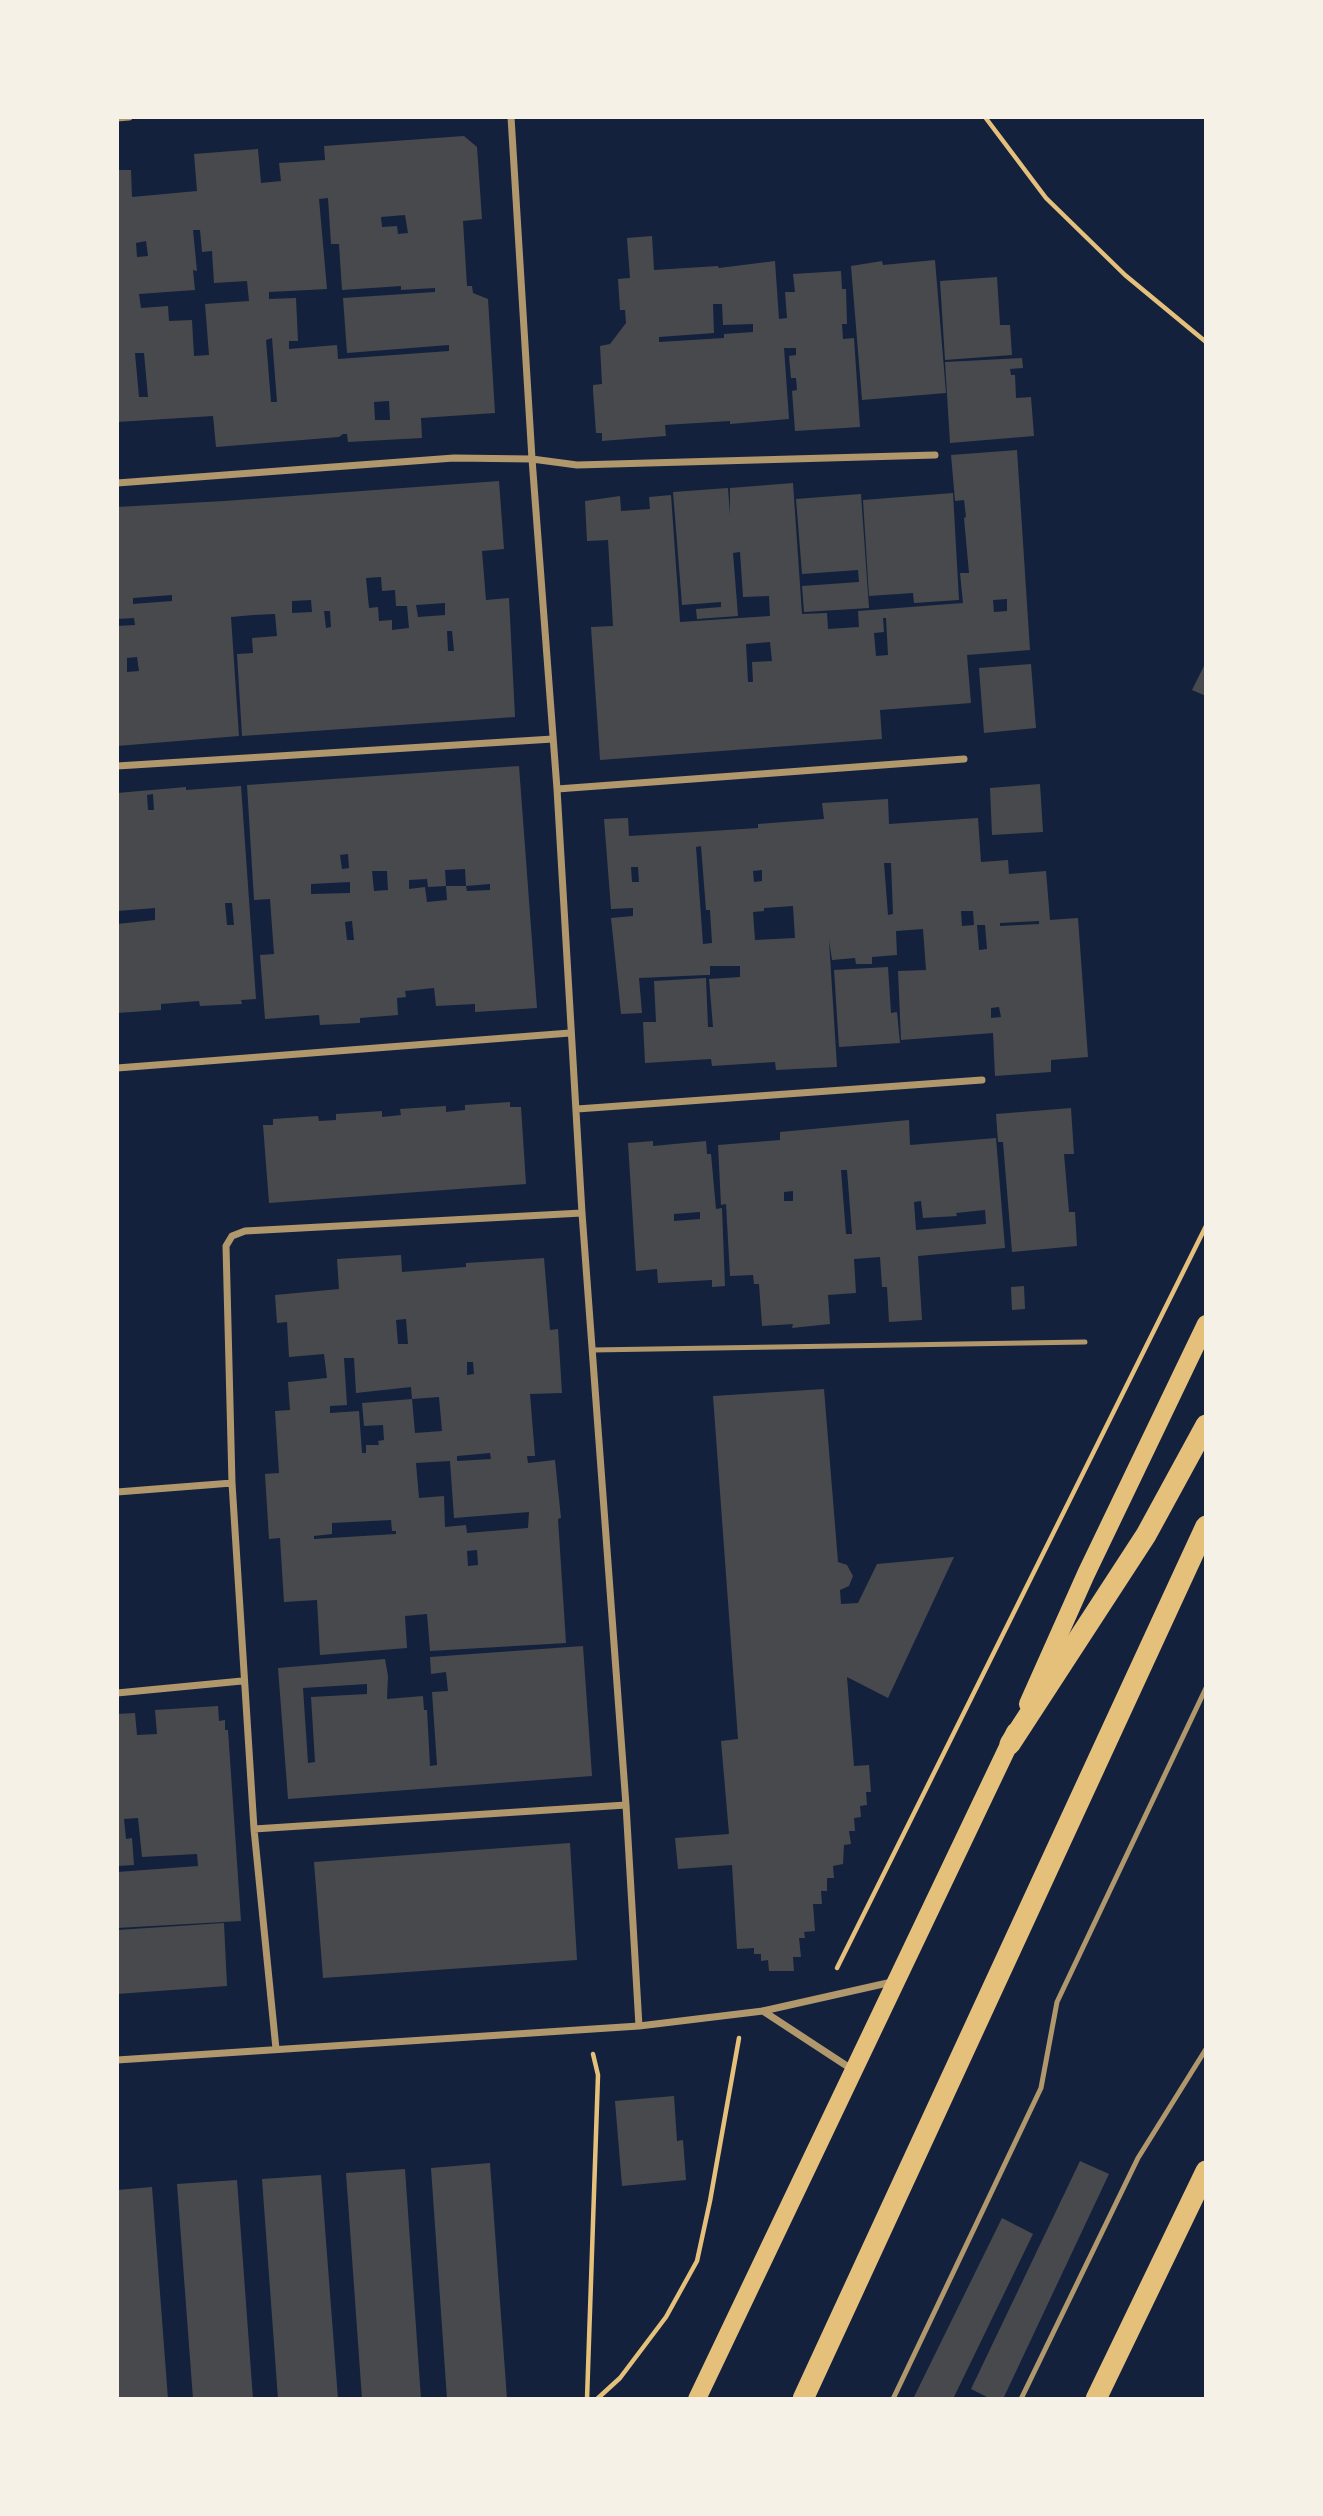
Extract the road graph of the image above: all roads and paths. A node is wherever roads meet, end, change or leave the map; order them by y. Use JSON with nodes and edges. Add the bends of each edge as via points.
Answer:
{"nodes":[{"id":1,"x":129,"y":117,"type":"edge"},
{"id":2,"x":511,"y":117,"type":"edge"},
{"id":3,"x":985,"y":117,"type":"edge"},
{"id":4,"x":117,"y":118,"type":"edge"},
{"id":5,"x":1206,"y":342,"type":"edge"},
{"id":6,"x":935,"y":455,"type":"dead end"},
{"id":7,"x":532,"y":459,"type":"junction"},
{"id":8,"x":117,"y":483,"type":"edge"},
{"id":9,"x":553,"y":740,"type":"junction"},
{"id":10,"x":964,"y":759,"type":"dead end"},
{"id":11,"x":117,"y":766,"type":"edge"},
{"id":12,"x":557,"y":789,"type":"junction"},
{"id":13,"x":570,"y":1033,"type":"junction"},
{"id":14,"x":117,"y":1068,"type":"edge"},
{"id":15,"x":982,"y":1080,"type":"dead end"},
{"id":16,"x":577,"y":1109,"type":"junction"},
{"id":17,"x":582,"y":1213,"type":"junction"},
{"id":18,"x":1206,"y":1226,"type":"edge"},
{"id":19,"x":1206,"y":1324,"type":"edge"},
{"id":20,"x":1085,"y":1342,"type":"dead end"},
{"id":21,"x":592,"y":1350,"type":"junction"},
{"id":22,"x":1206,"y":1425,"type":"edge"},
{"id":23,"x":232,"y":1483,"type":"junction"},
{"id":24,"x":117,"y":1492,"type":"edge"},
{"id":25,"x":1206,"y":1526,"type":"edge"},
{"id":26,"x":243,"y":1681,"type":"junction"},
{"id":27,"x":1206,"y":1688,"type":"edge"},
{"id":28,"x":117,"y":1693,"type":"edge"},
{"id":29,"x":1010,"y":1744,"type":"junction"},
{"id":30,"x":626,"y":1805,"type":"junction"},
{"id":31,"x":254,"y":1829,"type":"junction"},
{"id":32,"x":898,"y":1981,"type":"junction"},
{"id":33,"x":822,"y":1998,"type":"junction"},
{"id":34,"x":763,"y":2011,"type":"junction"},
{"id":35,"x":742,"y":2013,"type":"junction"},
{"id":36,"x":639,"y":2026,"type":"junction"},
{"id":37,"x":586,"y":2029,"type":"junction"},
{"id":38,"x":276,"y":2049,"type":"junction"},
{"id":39,"x":1206,"y":2049,"type":"edge"},
{"id":40,"x":117,"y":2060,"type":"edge"},
{"id":41,"x":854,"y":2070,"type":"junction"},
{"id":42,"x":1206,"y":2171,"type":"edge"},
{"id":43,"x":587,"y":2399,"type":"edge"},
{"id":44,"x":597,"y":2399,"type":"edge"},
{"id":45,"x":697,"y":2399,"type":"edge"},
{"id":46,"x":803,"y":2399,"type":"edge"},
{"id":47,"x":893,"y":2399,"type":"edge"},
{"id":48,"x":1021,"y":2399,"type":"edge"},
{"id":49,"x":1096,"y":2399,"type":"edge"}],
"edges":[{"from":1,"to":4,"type":"street"},
{"from":2,"to":7,"type":"street"},
{"from":3,"to":5,"type":"path","via":[[1046,198],[1125,275]]},
{"from":6,"to":7,"type":"street","via":[[577,465]]},
{"from":7,"to":8,"type":"street","via":[[454,458]]},
{"from":7,"to":9,"type":"street"},
{"from":9,"to":11,"type":"street"},
{"from":9,"to":12,"type":"street"},
{"from":10,"to":12,"type":"street"},
{"from":12,"to":13,"type":"street"},
{"from":13,"to":14,"type":"street"},
{"from":13,"to":16,"type":"street"},
{"from":15,"to":16,"type":"street"},
{"from":16,"to":17,"type":"street"},
{"from":17,"to":21,"type":"street"},
{"from":17,"to":23,"type":"street","via":[[245,1231],[232,1236],[226,1246]]},
{"from":18,"to":33,"type":"path"},
{"from":19,"to":29,"type":"main road"},
{"from":20,"to":21,"type":"lane"},
{"from":21,"to":30,"type":"street"},
{"from":22,"to":29,"type":"highway","via":[[1146,1535]]},
{"from":23,"to":24,"type":"street"},
{"from":23,"to":26,"type":"street"},
{"from":25,"to":46,"type":"highway"},
{"from":26,"to":28,"type":"street"},
{"from":26,"to":31,"type":"street"},
{"from":27,"to":47,"type":"lane","via":[[1057,2002],[1041,2088]]},
{"from":29,"to":32,"type":"main road"},
{"from":30,"to":31,"type":"street"},
{"from":30,"to":36,"type":"street"},
{"from":31,"to":38,"type":"street"},
{"from":32,"to":33,"type":"street"},
{"from":32,"to":41,"type":"main road"},
{"from":33,"to":34,"type":"street"},
{"from":34,"to":35,"type":"street"},
{"from":34,"to":41,"type":"street"},
{"from":35,"to":36,"type":"street"},
{"from":35,"to":44,"type":"path","via":[[697,2261],[666,2317],[620,2378]]},
{"from":36,"to":37,"type":"street"},
{"from":37,"to":38,"type":"street"},
{"from":37,"to":43,"type":"path","via":[[598,2075]]},
{"from":38,"to":40,"type":"street"},
{"from":39,"to":48,"type":"lane","via":[[1139,2158]]},
{"from":41,"to":45,"type":"main road"},
{"from":42,"to":49,"type":"highway"}]}
